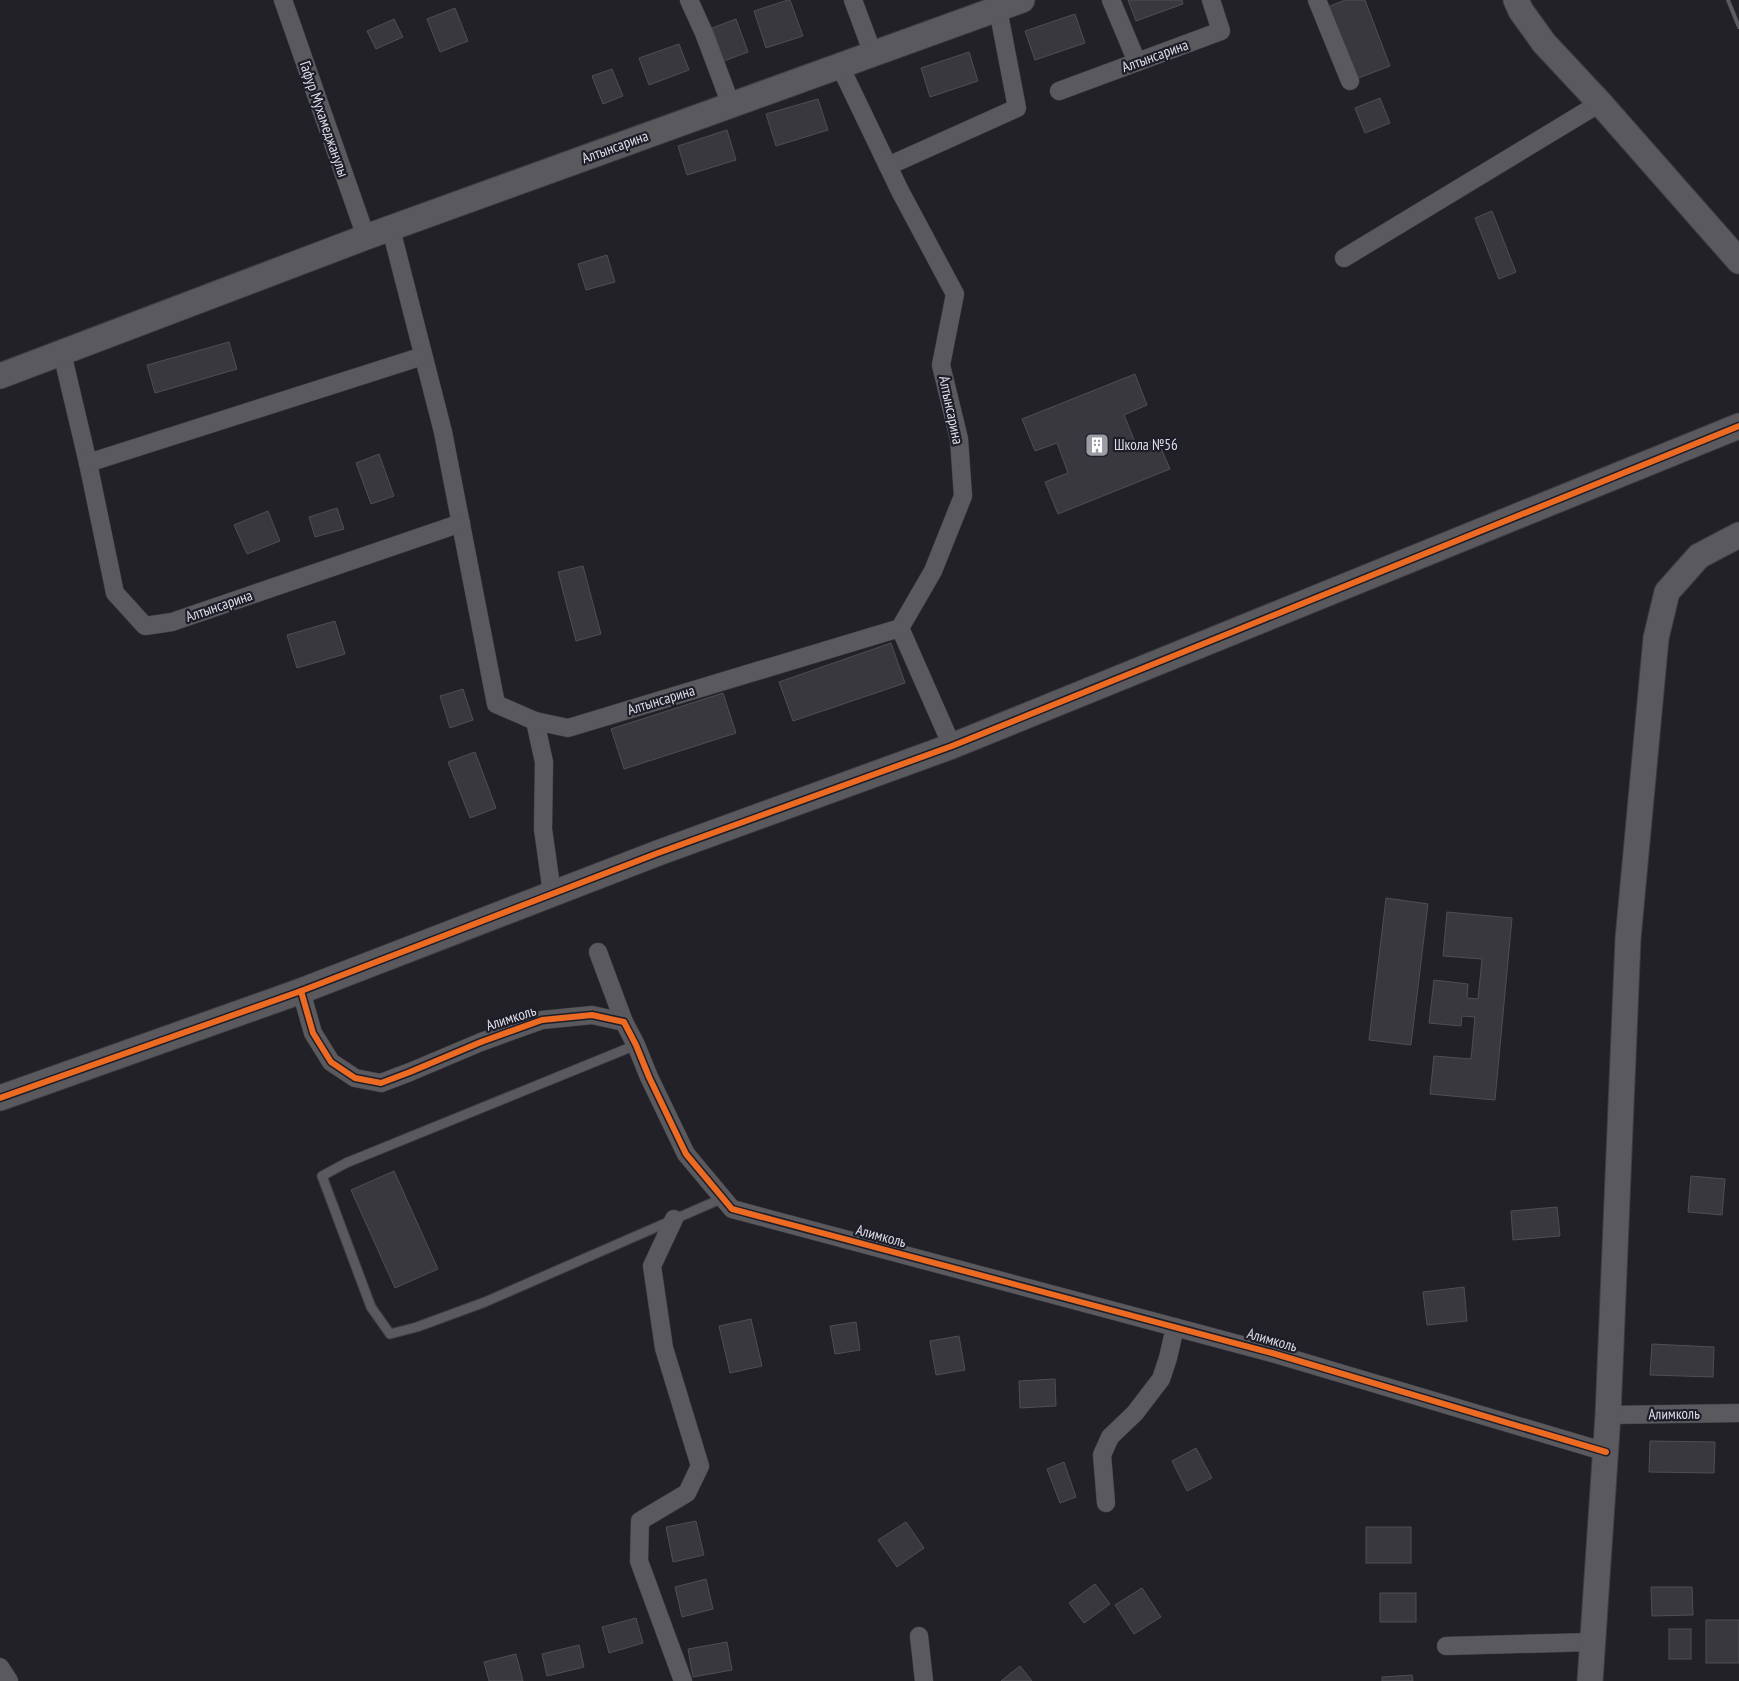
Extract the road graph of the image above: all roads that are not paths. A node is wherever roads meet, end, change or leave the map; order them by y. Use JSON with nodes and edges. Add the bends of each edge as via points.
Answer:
{"nodes":[{"id":1,"x":283,"y":0,"type":"edge"},
{"id":2,"x":689,"y":0,"type":"edge"},
{"id":3,"x":853,"y":0,"type":"edge"},
{"id":4,"x":1022,"y":0,"type":"edge"},
{"id":5,"x":1111,"y":0,"type":"edge"},
{"id":6,"x":1211,"y":0,"type":"edge"},
{"id":7,"x":1318,"y":0,"type":"edge"},
{"id":8,"x":1516,"y":0,"type":"edge"},
{"id":9,"x":998,"y":9,"type":"junction"},
{"id":10,"x":873,"y":54,"type":"junction"},
{"id":11,"x":1137,"y":62,"type":"junction"},
{"id":12,"x":840,"y":66,"type":"junction"},
{"id":13,"x":1350,"y":81,"type":"dead end"},
{"id":14,"x":1059,"y":91,"type":"dead end"},
{"id":15,"x":1600,"y":103,"type":"junction"},
{"id":16,"x":731,"y":105,"type":"junction"},
{"id":17,"x":888,"y":166,"type":"junction"},
{"id":18,"x":391,"y":228,"type":"junction"},
{"id":19,"x":366,"y":238,"type":"junction"},
{"id":20,"x":1344,"y":258,"type":"dead end"},
{"id":21,"x":1739,"y":261,"type":"edge"},
{"id":22,"x":62,"y":353,"type":"junction"},
{"id":23,"x":423,"y":356,"type":"junction"},
{"id":24,"x":0,"y":376,"type":"edge"},
{"id":25,"x":1739,"y":426,"type":"edge"},
{"id":26,"x":88,"y":462,"type":"junction"},
{"id":27,"x":461,"y":523,"type":"junction"},
{"id":28,"x":1739,"y":536,"type":"edge"},
{"id":29,"x":900,"y":628,"type":"junction"},
{"id":30,"x":535,"y":721,"type":"junction"},
{"id":31,"x":952,"y":746,"type":"junction"},
{"id":32,"x":552,"y":893,"type":"junction"},
{"id":33,"x":598,"y":952,"type":"dead end"},
{"id":34,"x":301,"y":992,"type":"junction"},
{"id":35,"x":624,"y":1022,"type":"junction"},
{"id":36,"x":636,"y":1045,"type":"junction"},
{"id":37,"x":0,"y":1098,"type":"edge"},
{"id":38,"x":723,"y":1198,"type":"junction"},
{"id":39,"x":674,"y":1219,"type":"junction"},
{"id":40,"x":1175,"y":1327,"type":"junction"},
{"id":41,"x":1739,"y":1413,"type":"edge"},
{"id":42,"x":1608,"y":1415,"type":"junction"},
{"id":43,"x":1606,"y":1452,"type":"junction"},
{"id":44,"x":1106,"y":1503,"type":"dead end"},
{"id":45,"x":918,"y":1636,"type":"dead end"},
{"id":46,"x":1593,"y":1642,"type":"junction"},
{"id":47,"x":1446,"y":1646,"type":"dead end"},
{"id":48,"x":0,"y":1667,"type":"edge"},
{"id":49,"x":9,"y":1681,"type":"edge"},
{"id":50,"x":683,"y":1681,"type":"edge"},
{"id":51,"x":924,"y":1681,"type":"edge"},
{"id":52,"x":1590,"y":1681,"type":"edge"}],
"edges":[{"from":1,"to":19,"type":"street","name":"Гафур Мухамеджанулы"},
{"from":2,"to":16,"type":"street"},
{"from":3,"to":10,"type":"street"},
{"from":4,"to":9,"type":"street","name":"Алтынсарина"},
{"from":5,"to":11,"type":"street"},
{"from":6,"to":11,"type":"street","name":"Алтынсарина","via":[[1221,31]]},
{"from":7,"to":13,"type":"street"},
{"from":8,"to":15,"type":"street","via":[[1544,44]]},
{"from":9,"to":10,"type":"street","name":"Алтынсарина"},
{"from":9,"to":17,"type":"street","via":[[1017,108]]},
{"from":10,"to":12,"type":"street","name":"Алтынсарина"},
{"from":11,"to":14,"type":"street","name":"Алтынсарина"},
{"from":12,"to":16,"type":"street","name":"Алтынсарина"},
{"from":12,"to":17,"type":"street","name":"Алтынсарина"},
{"from":15,"to":20,"type":"street"},
{"from":15,"to":21,"type":"street"},
{"from":16,"to":18,"type":"street","name":"Алтынсарина"},
{"from":17,"to":29,"type":"street","name":"Алтынсарина","via":[[955,294],[941,365],[959,439],[963,496],[933,571]]},
{"from":18,"to":19,"type":"street","name":"Алтынсарина"},
{"from":18,"to":23,"type":"street","name":"Алтынсарина"},
{"from":19,"to":22,"type":"street","name":"Алтынсарина"},
{"from":22,"to":24,"type":"street","name":"Алтынсарина"},
{"from":22,"to":26,"type":"street","name":"Алтынсарина"},
{"from":23,"to":26,"type":"street"},
{"from":23,"to":27,"type":"street","name":"Алтынсарина","via":[[443,432]]},
{"from":25,"to":31,"type":"street"},
{"from":26,"to":27,"type":"street","name":"Алтынсарина","via":[[115,593],[145,626],[172,622]]},
{"from":27,"to":30,"type":"street","name":"Алтынсарина","via":[[496,704]]},
{"from":28,"to":42,"type":"street","via":[[1699,556],[1668,592],[1656,638],[1628,939]]},
{"from":29,"to":30,"type":"street","name":"Алтынсарина","via":[[568,728]]},
{"from":29,"to":31,"type":"street"},
{"from":30,"to":32,"type":"street","via":[[544,762],[543,829]]},
{"from":31,"to":32,"type":"street"},
{"from":32,"to":34,"type":"street"},
{"from":33,"to":35,"type":"street"},
{"from":34,"to":35,"type":"street","name":"Алимколь","via":[[313,1033],[331,1062],[355,1078],[381,1083],[542,1020],[592,1015]]},
{"from":34,"to":37,"type":"street"},
{"from":35,"to":36,"type":"street","name":"Алимколь"},
{"from":36,"to":38,"type":"street","name":"Алимколь","via":[[686,1154]]},
{"from":36,"to":39,"type":"lane","via":[[346,1163],[322,1176],[370,1307],[390,1334],[485,1302]]},
{"from":38,"to":39,"type":"lane"},
{"from":38,"to":40,"type":"street","name":"Алимколь","via":[[732,1209]]},
{"from":39,"to":50,"type":"street","via":[[652,1266],[664,1348],[700,1466],[687,1493],[640,1521],[638,1561]]},
{"from":40,"to":43,"type":"street","name":"Алимколь"},
{"from":40,"to":44,"type":"street","via":[[1161,1379],[1135,1413],[1110,1437],[1102,1455]]},
{"from":41,"to":42,"type":"street","name":"Алимколь"},
{"from":42,"to":43,"type":"street"},
{"from":43,"to":46,"type":"street"},
{"from":45,"to":51,"type":"street"},
{"from":46,"to":47,"type":"street"},
{"from":46,"to":52,"type":"street"},
{"from":48,"to":49,"type":"street"}]}
